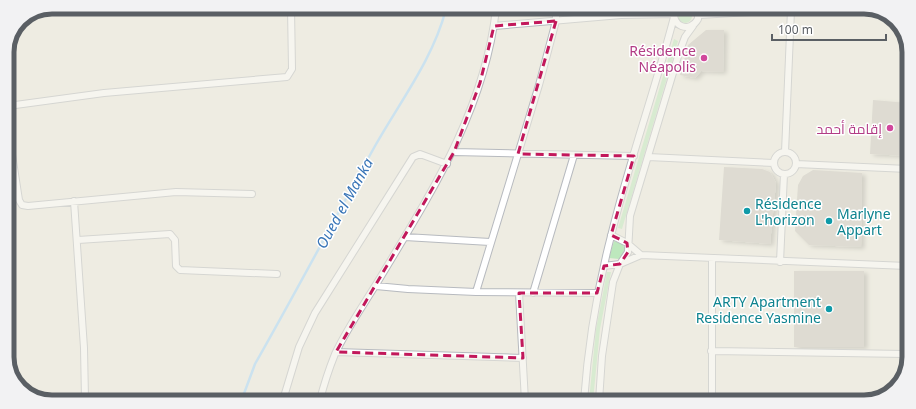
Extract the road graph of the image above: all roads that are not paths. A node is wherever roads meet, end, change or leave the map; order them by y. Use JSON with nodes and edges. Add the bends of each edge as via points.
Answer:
{"nodes":[{"id":1,"x":291,"y":14,"type":"edge"},
{"id":2,"x":495,"y":14,"type":"edge"},
{"id":3,"x":556,"y":14,"type":"edge"},
{"id":4,"x":607,"y":14,"type":"edge"},
{"id":5,"x":674,"y":14,"type":"edge"},
{"id":6,"x":699,"y":14,"type":"edge"},
{"id":7,"x":791,"y":14,"type":"edge"},
{"id":8,"x":556,"y":21,"type":"junction"},
{"id":9,"x":494,"y":26,"type":"junction"},
{"id":10,"x":693,"y":26,"type":"junction"},
{"id":11,"x":14,"y":105,"type":"edge"},
{"id":12,"x":454,"y":152,"type":"junction"},
{"id":13,"x":785,"y":152,"type":"junction"},
{"id":14,"x":518,"y":154,"type":"junction"},
{"id":15,"x":574,"y":155,"type":"junction"},
{"id":16,"x":634,"y":156,"type":"junction"},
{"id":17,"x":648,"y":157,"type":"junction"},
{"id":18,"x":774,"y":163,"type":"junction"},
{"id":19,"x":447,"y":164,"type":"junction"},
{"id":20,"x":796,"y":164,"type":"junction"},
{"id":21,"x":14,"y":167,"type":"edge"},
{"id":22,"x":902,"y":169,"type":"edge"},
{"id":23,"x":784,"y":174,"type":"junction"},
{"id":24,"x":252,"y":194,"type":"dead end"},
{"id":25,"x":74,"y":201,"type":"junction"},
{"id":26,"x":611,"y":235,"type":"junction"},
{"id":27,"x":405,"y":237,"type":"junction"},
{"id":28,"x":78,"y":240,"type":"junction"},
{"id":29,"x":490,"y":242,"type":"junction"},
{"id":30,"x":627,"y":243,"type":"junction"},
{"id":31,"x":642,"y":255,"type":"junction"},
{"id":32,"x":712,"y":258,"type":"junction"},
{"id":33,"x":780,"y":262,"type":"junction"},
{"id":34,"x":620,"y":264,"type":"junction"},
{"id":35,"x":604,"y":266,"type":"junction"},
{"id":36,"x":902,"y":266,"type":"edge"},
{"id":37,"x":277,"y":274,"type":"dead end"},
{"id":38,"x":376,"y":286,"type":"junction"},
{"id":39,"x":476,"y":292,"type":"junction"},
{"id":40,"x":519,"y":293,"type":"junction"},
{"id":41,"x":533,"y":293,"type":"junction"},
{"id":42,"x":597,"y":293,"type":"junction"},
{"id":43,"x":711,"y":351,"type":"junction"},
{"id":44,"x":336,"y":352,"type":"junction"},
{"id":45,"x":902,"y":354,"type":"edge"},
{"id":46,"x":523,"y":358,"type":"junction"},
{"id":47,"x":85,"y":395,"type":"edge"},
{"id":48,"x":285,"y":395,"type":"edge"},
{"id":49,"x":322,"y":395,"type":"edge"},
{"id":50,"x":525,"y":395,"type":"edge"},
{"id":51,"x":585,"y":395,"type":"edge"},
{"id":52,"x":599,"y":395,"type":"edge"},
{"id":53,"x":712,"y":395,"type":"edge"}],
"edges":[{"from":1,"to":11,"type":"street","via":[[292,69],[287,77],[104,93]]},
{"from":2,"to":9,"type":"street"},
{"from":3,"to":8,"type":"street"},
{"from":4,"to":8,"type":"street"},
{"from":5,"to":10,"type":"street","via":[[675,21],[684,27]]},
{"from":5,"to":16,"type":"street"},
{"from":6,"to":10,"type":"street"},
{"from":7,"to":13,"type":"street"},
{"from":8,"to":9,"type":"street"},
{"from":8,"to":14,"type":"street"},
{"from":9,"to":12,"type":"street","via":[[480,83]]},
{"from":10,"to":17,"type":"street","via":[[682,45]]},
{"from":12,"to":14,"type":"street"},
{"from":12,"to":19,"type":"street"},
{"from":13,"to":18,"type":"street","via":[[777,155]]},
{"from":13,"to":20,"type":"street","via":[[793,156]]},
{"from":14,"to":15,"type":"street"},
{"from":14,"to":29,"type":"street"},
{"from":15,"to":16,"type":"street"},
{"from":15,"to":41,"type":"street"},
{"from":16,"to":26,"type":"street"},
{"from":17,"to":18,"type":"street"},
{"from":17,"to":30,"type":"street","via":[[630,216]]},
{"from":18,"to":23,"type":"street","via":[[776,169]]},
{"from":19,"to":27,"type":"street"},
{"from":19,"to":48,"type":"street","via":[[420,154],[413,157],[315,313],[299,347]]},
{"from":20,"to":22,"type":"street"},
{"from":20,"to":23,"type":"street","via":[[793,171]]},
{"from":21,"to":25,"type":"street","via":[[21,204],[28,206]]},
{"from":23,"to":33,"type":"street"},
{"from":24,"to":25,"type":"street","via":[[176,192]]},
{"from":25,"to":28,"type":"street"},
{"from":26,"to":30,"type":"street"},
{"from":26,"to":35,"type":"street"},
{"from":27,"to":29,"type":"street"},
{"from":27,"to":38,"type":"street"},
{"from":28,"to":37,"type":"street","via":[[170,234],[175,240],[176,266],[180,270]]},
{"from":28,"to":47,"type":"street"},
{"from":29,"to":39,"type":"street"},
{"from":30,"to":31,"type":"street"},
{"from":30,"to":34,"type":"street","via":[[628,252]]},
{"from":31,"to":32,"type":"street"},
{"from":31,"to":34,"type":"street"},
{"from":32,"to":33,"type":"street"},
{"from":32,"to":43,"type":"street"},
{"from":33,"to":36,"type":"street"},
{"from":34,"to":35,"type":"street"},
{"from":34,"to":52,"type":"street","via":[[613,282],[607,314]]},
{"from":35,"to":42,"type":"street"},
{"from":38,"to":39,"type":"street","via":[[408,290]]},
{"from":38,"to":44,"type":"street"},
{"from":39,"to":40,"type":"street"},
{"from":40,"to":41,"type":"street"},
{"from":40,"to":46,"type":"street"},
{"from":41,"to":42,"type":"street"},
{"from":42,"to":51,"type":"street"},
{"from":43,"to":45,"type":"street"},
{"from":43,"to":53,"type":"street"},
{"from":44,"to":46,"type":"street"},
{"from":44,"to":49,"type":"street"},
{"from":46,"to":50,"type":"street"}]}
